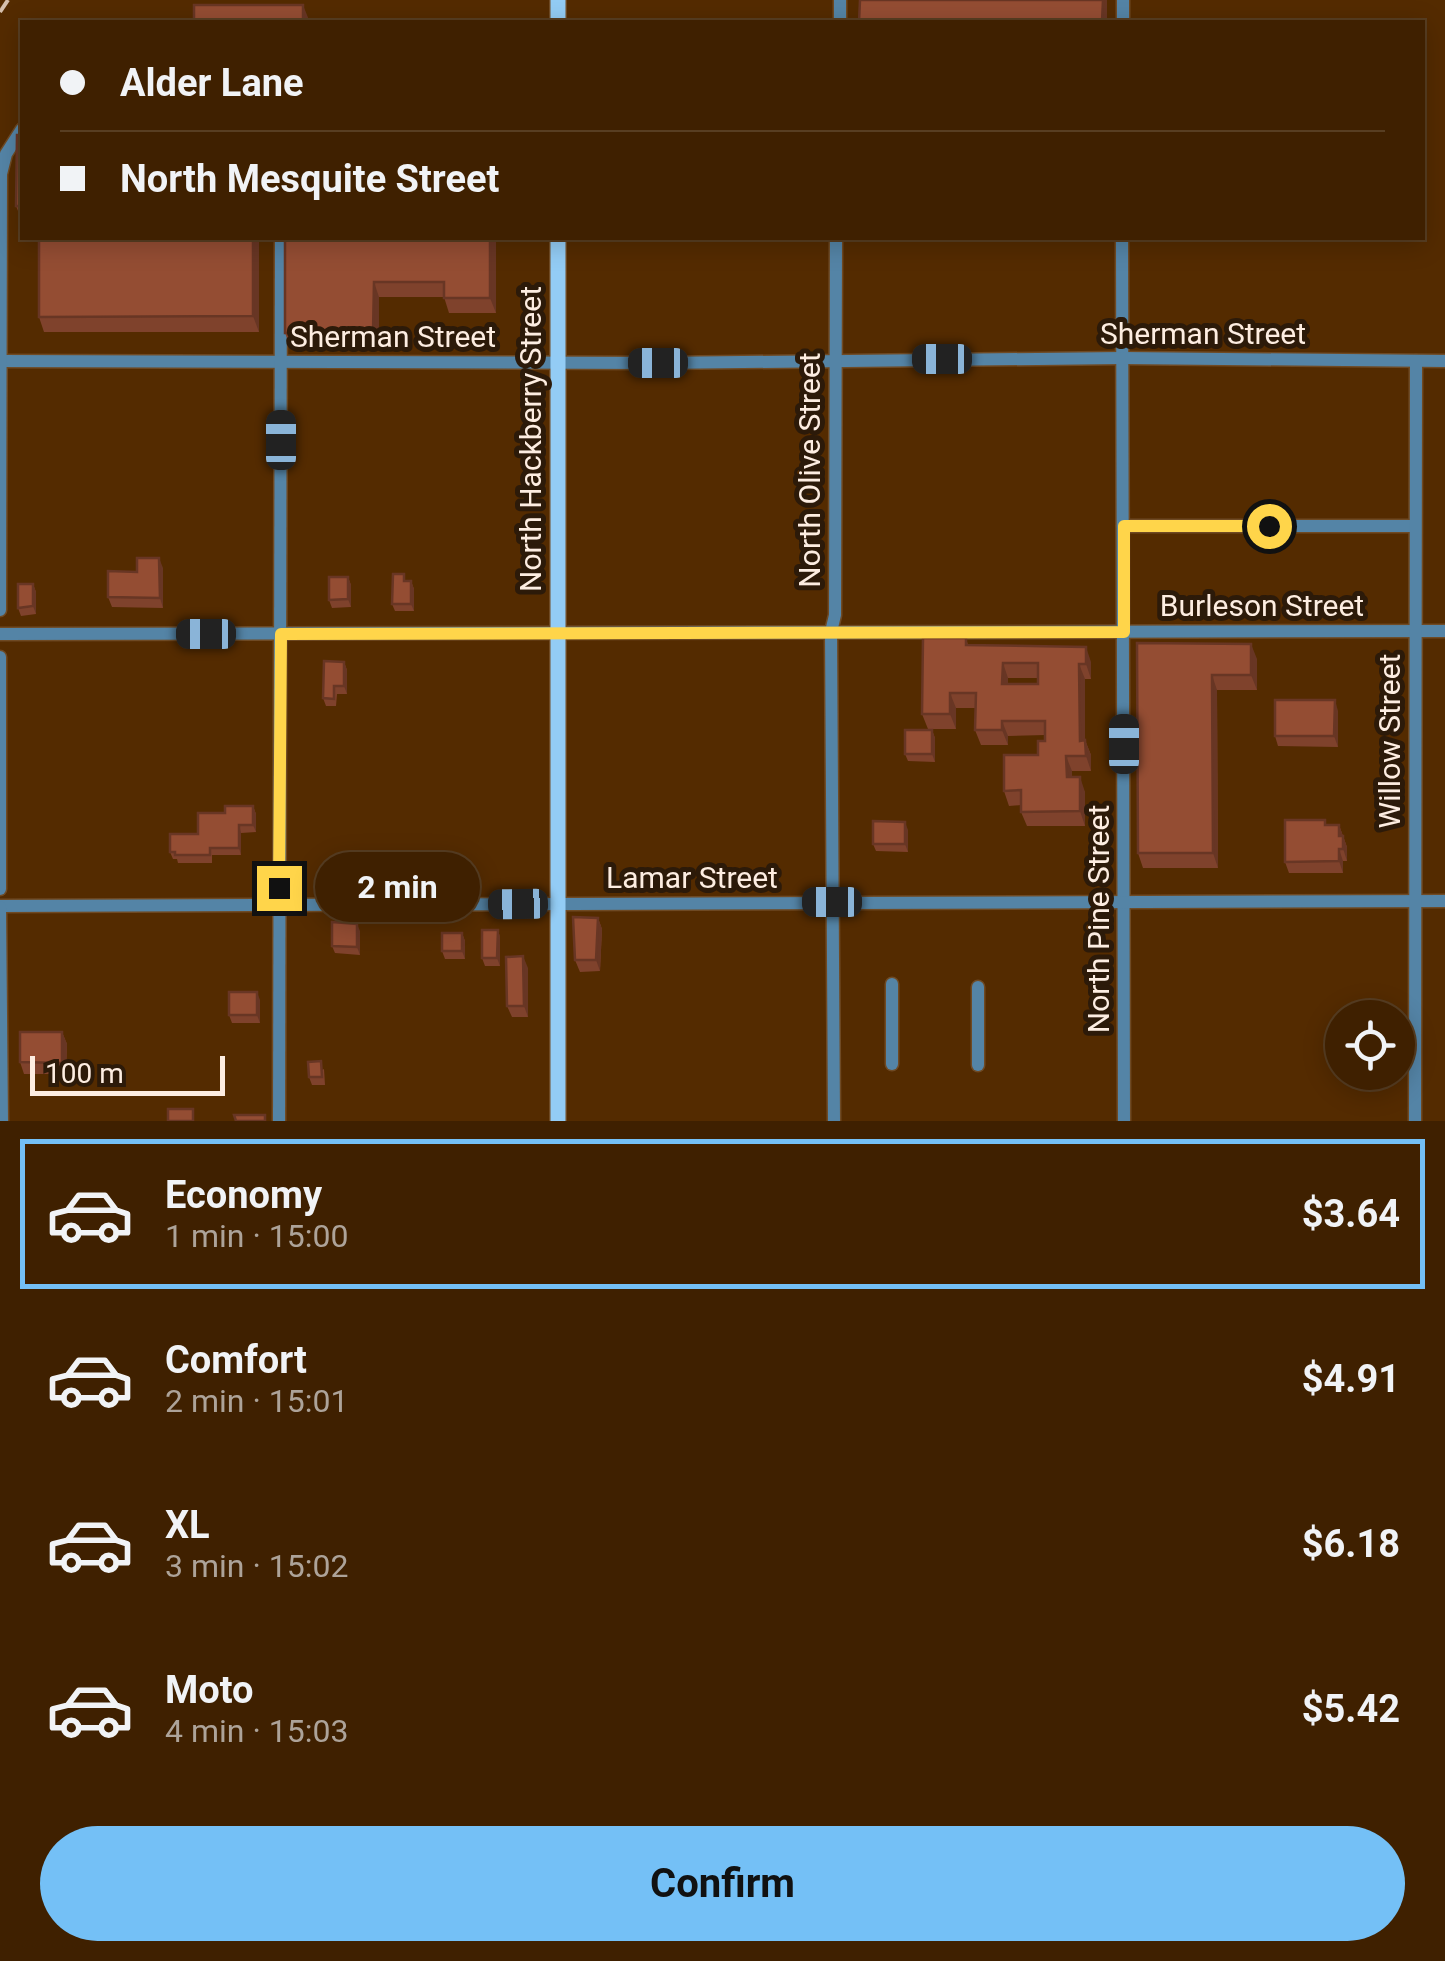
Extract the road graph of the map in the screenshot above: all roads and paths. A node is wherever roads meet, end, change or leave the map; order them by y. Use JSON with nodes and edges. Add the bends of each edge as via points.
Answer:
{"nodes":[{"id":1,"x":20,"y":133,"type":"edge"},
{"id":2,"x":280,"y":240,"type":"edge"},
{"id":3,"x":558,"y":240,"type":"edge"},
{"id":4,"x":836,"y":240,"type":"edge"},
{"id":5,"x":1122,"y":240,"type":"edge"},
{"id":6,"x":1122,"y":358,"type":"junction"},
{"id":7,"x":834,"y":359,"type":"junction"},
{"id":8,"x":0,"y":361,"type":"edge"},
{"id":9,"x":1416,"y":361,"type":"junction"},
{"id":10,"x":1445,"y":361,"type":"edge"},
{"id":11,"x":281,"y":362,"type":"junction"},
{"id":12,"x":558,"y":363,"type":"junction"},
{"id":13,"x":1124,"y":526,"type":"junction"},
{"id":14,"x":1415,"y":526,"type":"junction"},
{"id":15,"x":0,"y":610,"type":"edge"},
{"id":16,"x":1415,"y":630,"type":"junction"},
{"id":17,"x":1445,"y":630,"type":"edge"},
{"id":18,"x":832,"y":632,"type":"junction"},
{"id":19,"x":1124,"y":632,"type":"junction"},
{"id":20,"x":558,"y":633,"type":"junction"},
{"id":21,"x":0,"y":634,"type":"edge"},
{"id":22,"x":281,"y":634,"type":"junction"},
{"id":23,"x":0,"y":657,"type":"edge"},
{"id":24,"x":0,"y":889,"type":"edge"},
{"id":25,"x":1445,"y":900,"type":"edge"},
{"id":26,"x":1415,"y":901,"type":"junction"},
{"id":27,"x":832,"y":902,"type":"junction"},
{"id":28,"x":1124,"y":902,"type":"junction"},
{"id":29,"x":558,"y":904,"type":"junction"},
{"id":30,"x":0,"y":907,"type":"edge"},
{"id":31,"x":279,"y":907,"type":"junction"},
{"id":32,"x":892,"y":984,"type":"dead end"},
{"id":33,"x":978,"y":987,"type":"dead end"},
{"id":34,"x":892,"y":1064,"type":"dead end"},
{"id":35,"x":978,"y":1066,"type":"dead end"},
{"id":36,"x":2,"y":1121,"type":"edge"},
{"id":37,"x":279,"y":1121,"type":"edge"},
{"id":38,"x":558,"y":1121,"type":"edge"},
{"id":39,"x":834,"y":1121,"type":"edge"},
{"id":40,"x":1124,"y":1121,"type":"edge"},
{"id":41,"x":1415,"y":1121,"type":"edge"}],
"edges":[{"from":1,"to":8,"type":"street","via":[[1,174]]},
{"from":2,"to":11,"type":"street"},
{"from":3,"to":12,"type":"main road","name":"North Hackberry Street"},
{"from":4,"to":7,"type":"street","name":"North Olive Street"},
{"from":5,"to":6,"type":"street","name":"North Pine Street"},
{"from":6,"to":7,"type":"street","name":"Sherman Street"},
{"from":6,"to":9,"type":"street","name":"Sherman Street"},
{"from":6,"to":13,"type":"street","name":"North Pine Street"},
{"from":7,"to":12,"type":"street","name":"Sherman Street"},
{"from":7,"to":18,"type":"street","name":"North Olive Street"},
{"from":8,"to":11,"type":"street","name":"Sherman Street"},
{"from":8,"to":15,"type":"street"},
{"from":9,"to":10,"type":"street","name":"Sherman Street"},
{"from":9,"to":14,"type":"street","name":"Willow Street"},
{"from":11,"to":12,"type":"street","name":"Sherman Street"},
{"from":11,"to":22,"type":"street"},
{"from":12,"to":20,"type":"main road","name":"North Hackberry Street"},
{"from":13,"to":14,"type":"street"},
{"from":13,"to":19,"type":"street","name":"North Pine Street"},
{"from":14,"to":16,"type":"street","name":"Willow Street"},
{"from":16,"to":17,"type":"street","name":"Burleson Street"},
{"from":16,"to":19,"type":"street","name":"Burleson Street"},
{"from":16,"to":26,"type":"street","name":"Willow Street"},
{"from":18,"to":19,"type":"street","name":"Burleson Street"},
{"from":18,"to":20,"type":"street","name":"Burleson Street"},
{"from":18,"to":27,"type":"street","name":"North Olive Street"},
{"from":19,"to":28,"type":"street","name":"North Pine Street"},
{"from":20,"to":22,"type":"street","name":"Burleson Street"},
{"from":20,"to":29,"type":"main road","name":"North Hackberry Street"},
{"from":21,"to":22,"type":"street","name":"Burleson Street"},
{"from":22,"to":31,"type":"street"},
{"from":23,"to":24,"type":"street"},
{"from":25,"to":26,"type":"street","name":"Lamar Street"},
{"from":26,"to":28,"type":"street","name":"Lamar Street"},
{"from":26,"to":41,"type":"street","name":"Willow Street"},
{"from":27,"to":28,"type":"street","name":"Lamar Street"},
{"from":27,"to":29,"type":"street","name":"Lamar Street"},
{"from":27,"to":39,"type":"street","name":"North Olive Street"},
{"from":28,"to":40,"type":"street","name":"North Pine Street"},
{"from":29,"to":31,"type":"street","name":"Lamar Street"},
{"from":29,"to":38,"type":"main road","name":"North Hackberry Street"},
{"from":30,"to":31,"type":"street","name":"Lamar Street"},
{"from":30,"to":36,"type":"street"},
{"from":31,"to":37,"type":"street"},
{"from":32,"to":34,"type":"street"},
{"from":33,"to":35,"type":"street"}]}
